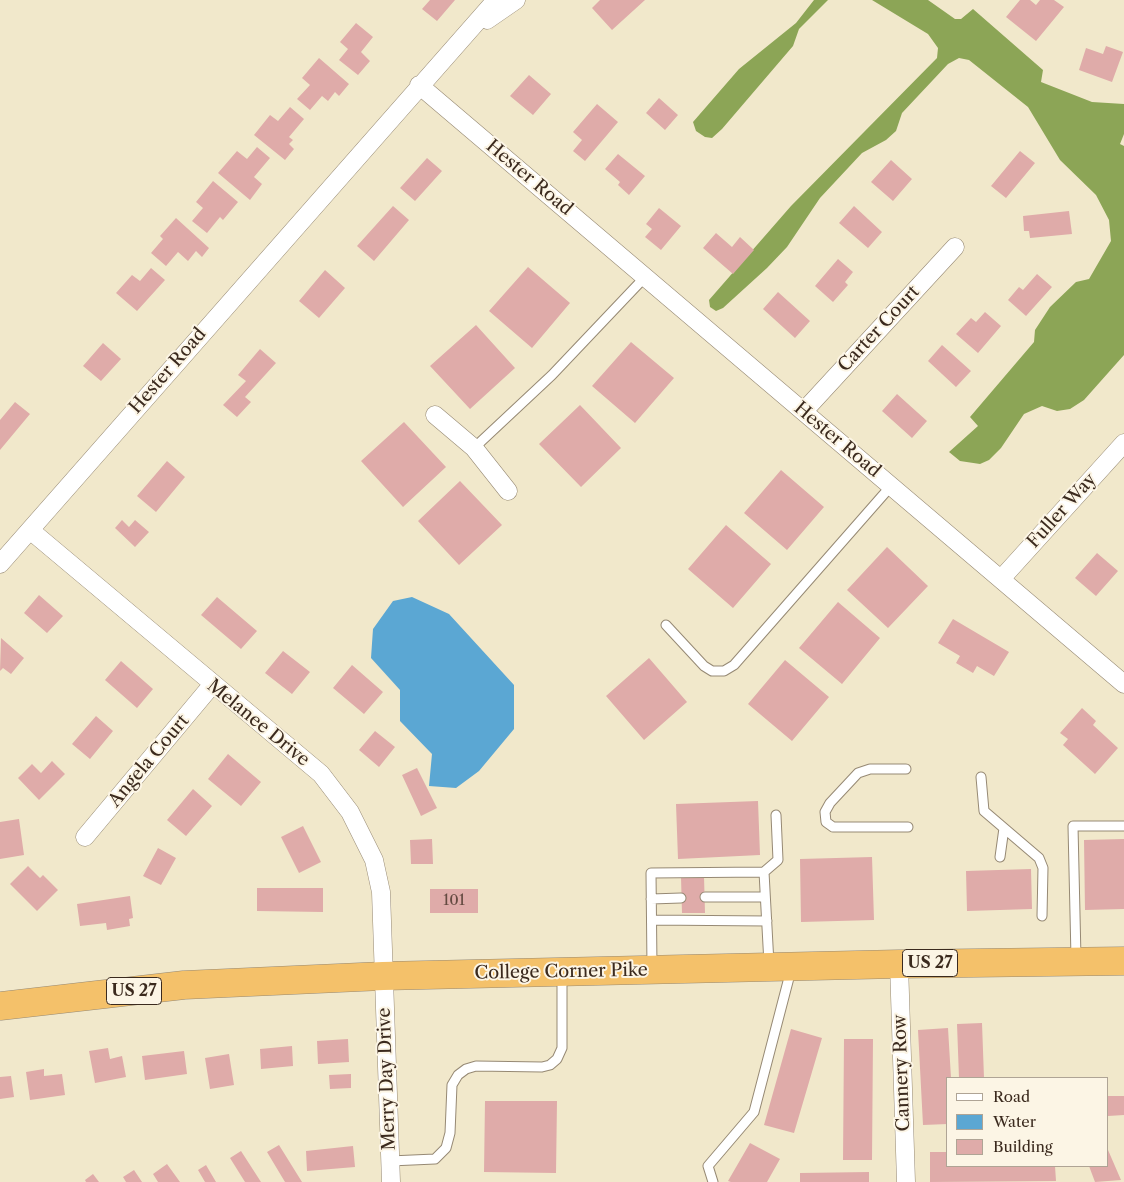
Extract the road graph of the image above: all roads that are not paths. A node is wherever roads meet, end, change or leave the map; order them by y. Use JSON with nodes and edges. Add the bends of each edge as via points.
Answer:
{"nodes":[{"id":1,"x":496,"y":0,"type":"edge"},
{"id":2,"x":516,"y":0,"type":"edge"},
{"id":3,"x":468,"y":33,"type":"junction"},
{"id":4,"x":419,"y":84,"type":"junction"},
{"id":5,"x":955,"y":246,"type":"dead end"},
{"id":6,"x":645,"y":277,"type":"junction"},
{"id":7,"x":804,"y":412,"type":"junction"},
{"id":8,"x":435,"y":415,"type":"dead end"},
{"id":9,"x":1124,"y":443,"type":"edge"},
{"id":10,"x":474,"y":448,"type":"junction"},
{"id":11,"x":891,"y":486,"type":"junction"},
{"id":12,"x":508,"y":491,"type":"dead end"},
{"id":13,"x":30,"y":530,"type":"junction"},
{"id":14,"x":0,"y":564,"type":"edge"},
{"id":15,"x":1001,"y":579,"type":"junction"},
{"id":16,"x":666,"y":625,"type":"dead end"},
{"id":17,"x":1124,"y":684,"type":"edge"},
{"id":18,"x":212,"y":685,"type":"junction"},
{"id":19,"x":906,"y":769,"type":"dead end"},
{"id":20,"x":981,"y":777,"type":"dead end"},
{"id":21,"x":776,"y":815,"type":"dead end"},
{"id":22,"x":1124,"y":826,"type":"edge"},
{"id":23,"x":908,"y":827,"type":"dead end"},
{"id":24,"x":1004,"y":828,"type":"junction"},
{"id":25,"x":85,"y":838,"type":"dead end"},
{"id":26,"x":1000,"y":857,"type":"dead end"},
{"id":27,"x":764,"y":872,"type":"junction"},
{"id":28,"x":705,"y":897,"type":"dead end"},
{"id":29,"x":766,"y":897,"type":"junction"},
{"id":30,"x":651,"y":898,"type":"junction"},
{"id":31,"x":681,"y":898,"type":"dead end"},
{"id":32,"x":1042,"y":916,"type":"dead end"},
{"id":33,"x":652,"y":920,"type":"junction"},
{"id":34,"x":767,"y":921,"type":"junction"},
{"id":35,"x":1124,"y":961,"type":"edge"},
{"id":36,"x":1077,"y":962,"type":"junction"},
{"id":37,"x":899,"y":964,"type":"junction"},
{"id":38,"x":780,"y":967,"type":"junction"},
{"id":39,"x":652,"y":970,"type":"junction"},
{"id":40,"x":562,"y":972,"type":"junction"},
{"id":41,"x":384,"y":976,"type":"junction"},
{"id":42,"x":0,"y":1006,"type":"edge"},
{"id":43,"x":390,"y":1160,"type":"junction"},
{"id":44,"x":391,"y":1182,"type":"edge"},
{"id":45,"x":713,"y":1182,"type":"edge"},
{"id":46,"x":906,"y":1182,"type":"edge"}],
"edges":[{"from":1,"to":3,"type":"street"},
{"from":2,"to":3,"type":"street"},
{"from":3,"to":4,"type":"street"},
{"from":4,"to":6,"type":"street","name":"Hester Road"},
{"from":4,"to":13,"type":"street","name":"Hester Road"},
{"from":5,"to":7,"type":"street","name":"Carter Court"},
{"from":6,"to":7,"type":"street","name":"Hester Road"},
{"from":6,"to":10,"type":"lane","via":[[552,375]]},
{"from":7,"to":11,"type":"street","name":"Hester Road"},
{"from":8,"to":10,"type":"street"},
{"from":9,"to":15,"type":"street","name":"Fuller Way"},
{"from":10,"to":12,"type":"street"},
{"from":11,"to":15,"type":"street","name":"Hester Road"},
{"from":11,"to":16,"type":"lane","via":[[734,665],[724,671],[712,671]]},
{"from":13,"to":14,"type":"street","name":"Hester Road"},
{"from":13,"to":18,"type":"street","name":"Melanee Drive"},
{"from":15,"to":17,"type":"street","name":"Hester Road"},
{"from":18,"to":25,"type":"street","name":"Angela Court"},
{"from":18,"to":41,"type":"street","name":"Melanee Drive","via":[[321,774],[350,812],[374,860],[381,892]]},
{"from":19,"to":23,"type":"lane","via":[[870,769],[858,773],[825,812],[826,822],[833,827]]},
{"from":20,"to":24,"type":"lane","via":[[984,811]]},
{"from":21,"to":27,"type":"lane","via":[[778,860]]},
{"from":22,"to":36,"type":"lane","via":[[1073,826]]},
{"from":24,"to":26,"type":"lane"},
{"from":24,"to":32,"type":"lane","via":[[1039,858],[1043,868]]},
{"from":27,"to":29,"type":"lane"},
{"from":27,"to":30,"type":"lane","via":[[651,873]]},
{"from":28,"to":29,"type":"lane"},
{"from":29,"to":34,"type":"lane"},
{"from":30,"to":31,"type":"lane"},
{"from":30,"to":33,"type":"lane"},
{"from":33,"to":34,"type":"lane"},
{"from":33,"to":39,"type":"lane"},
{"from":34,"to":38,"type":"lane"},
{"from":35,"to":36,"type":"highway","name":"College Corner Pike","number":"US 27"},
{"from":36,"to":37,"type":"highway","name":"College Corner Pike","number":"US 27"},
{"from":37,"to":38,"type":"highway","name":"College Corner Pike","number":"US 27"},
{"from":37,"to":46,"type":"street","name":"Cannery Row"},
{"from":38,"to":39,"type":"highway","name":"College Corner Pike","number":"US 27"},
{"from":38,"to":45,"type":"lane","via":[[754,1112],[708,1166]]},
{"from":39,"to":40,"type":"highway","name":"College Corner Pike","number":"US 27"},
{"from":40,"to":41,"type":"highway","name":"College Corner Pike","number":"US 27"},
{"from":40,"to":43,"type":"lane","via":[[562,1048],[557,1059],[542,1067],[476,1066],[466,1069],[452,1085],[450,1133],[446,1148],[435,1159]]},
{"from":41,"to":42,"type":"highway","name":"College Corner Pike","number":"US 27","via":[[184,985]]},
{"from":41,"to":43,"type":"street","name":"Merry Day Drive"},
{"from":43,"to":44,"type":"street","name":"Merry Day Drive"}]}
